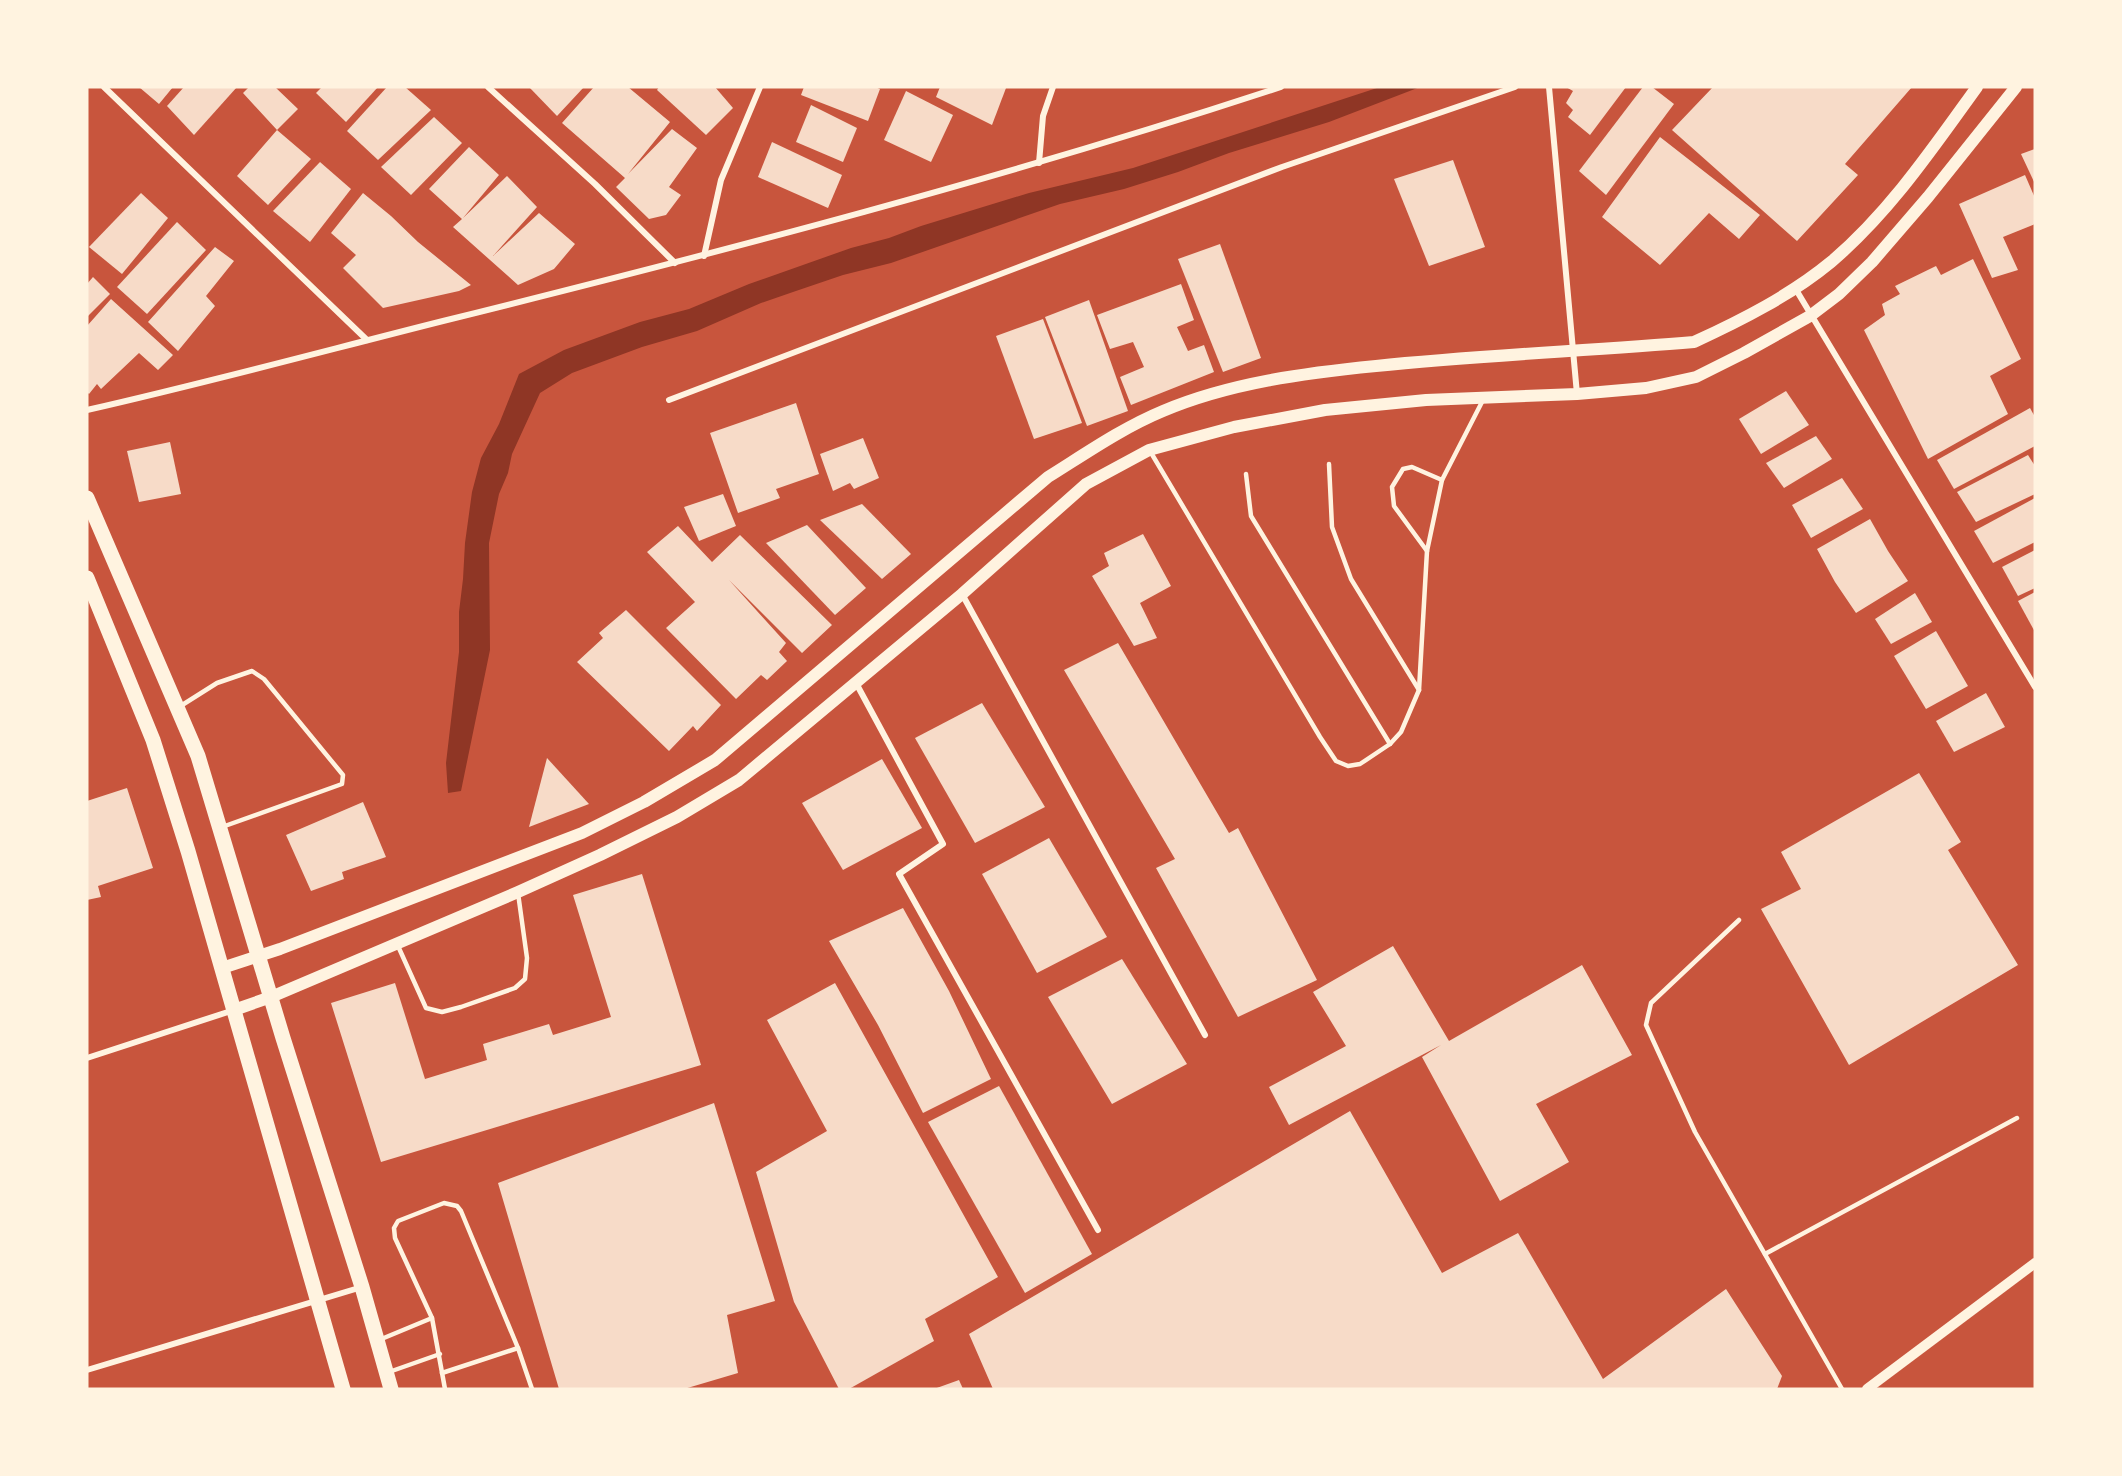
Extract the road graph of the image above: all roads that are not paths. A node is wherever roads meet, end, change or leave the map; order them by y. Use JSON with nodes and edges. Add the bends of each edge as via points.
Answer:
{"nodes":[{"id":1,"x":104,"y":87,"type":"edge"},
{"id":2,"x":488,"y":87,"type":"edge"},
{"id":3,"x":760,"y":87,"type":"edge"},
{"id":4,"x":1053,"y":87,"type":"edge"},
{"id":5,"x":1281,"y":87,"type":"edge"},
{"id":6,"x":1515,"y":87,"type":"edge"},
{"id":7,"x":1549,"y":87,"type":"edge"},
{"id":8,"x":1977,"y":87,"type":"edge"},
{"id":9,"x":2016,"y":87,"type":"edge"},
{"id":10,"x":1040,"y":163,"type":"junction"},
{"id":11,"x":704,"y":256,"type":"junction"},
{"id":12,"x":675,"y":263,"type":"junction"},
{"id":13,"x":1795,"y":288,"type":"junction"},
{"id":14,"x":1810,"y":316,"type":"junction"},
{"id":15,"x":367,"y":340,"type":"junction"},
{"id":16,"x":1574,"y":349,"type":"junction"},
{"id":17,"x":1577,"y":393,"type":"junction"},
{"id":18,"x":1484,"y":397,"type":"junction"},
{"id":19,"x":669,"y":400,"type":"dead end"},
{"id":20,"x":87,"y":410,"type":"edge"},
{"id":21,"x":1149,"y":450,"type":"junction"},
{"id":22,"x":1329,"y":464,"type":"dead end"},
{"id":23,"x":1246,"y":474,"type":"dead end"},
{"id":24,"x":1442,"y":480,"type":"junction"},
{"id":25,"x":87,"y":498,"type":"edge"},
{"id":26,"x":1427,"y":551,"type":"junction"},
{"id":27,"x":87,"y":578,"type":"edge"},
{"id":28,"x":962,"y":594,"type":"junction"},
{"id":29,"x":856,"y":682,"type":"junction"},
{"id":30,"x":2035,"y":687,"type":"edge"},
{"id":31,"x":1419,"y":690,"type":"junction"},
{"id":32,"x":177,"y":708,"type":"junction"},
{"id":33,"x":1390,"y":744,"type":"junction"},
{"id":34,"x":219,"y":828,"type":"junction"},
{"id":35,"x":518,"y":892,"type":"junction"},
{"id":36,"x":1739,"y":920,"type":"dead end"},
{"id":37,"x":397,"y":944,"type":"junction"},
{"id":38,"x":258,"y":955,"type":"junction"},
{"id":39,"x":222,"y":968,"type":"junction"},
{"id":40,"x":271,"y":996,"type":"junction"},
{"id":41,"x":234,"y":1010,"type":"junction"},
{"id":42,"x":1205,"y":1035,"type":"dead end"},
{"id":43,"x":87,"y":1058,"type":"edge"},
{"id":44,"x":2017,"y":1118,"type":"dead end"},
{"id":45,"x":1098,"y":1230,"type":"dead end"},
{"id":46,"x":1765,"y":1254,"type":"junction"},
{"id":47,"x":2035,"y":1263,"type":"edge"},
{"id":48,"x":362,"y":1287,"type":"junction"},
{"id":49,"x":316,"y":1302,"type":"junction"},
{"id":50,"x":432,"y":1318,"type":"junction"},
{"id":51,"x":377,"y":1341,"type":"junction"},
{"id":52,"x":518,"y":1348,"type":"junction"},
{"id":53,"x":440,"y":1354,"type":"junction"},
{"id":54,"x":87,"y":1370,"type":"edge"},
{"id":55,"x":386,"y":1373,"type":"junction"},
{"id":56,"x":442,"y":1373,"type":"junction"},
{"id":57,"x":343,"y":1389,"type":"edge"},
{"id":58,"x":391,"y":1389,"type":"edge"},
{"id":59,"x":446,"y":1389,"type":"edge"},
{"id":60,"x":532,"y":1389,"type":"edge"},
{"id":61,"x":1842,"y":1389,"type":"edge"},
{"id":62,"x":1867,"y":1389,"type":"edge"}],
"edges":[{"from":1,"to":15,"type":"street"},
{"from":2,"to":12,"type":"street"},
{"from":3,"to":11,"type":"street","via":[[721,180]]},
{"from":4,"to":10,"type":"street","via":[[1043,116]]},
{"from":5,"to":10,"type":"street"},
{"from":6,"to":19,"type":"street","via":[[1282,167]]},
{"from":7,"to":16,"type":"street"},
{"from":8,"to":13,"type":"main road","via":[[1935,146],[1872,222]]},
{"from":9,"to":14,"type":"main road","via":[[1872,262]]},
{"from":10,"to":11,"type":"street"},
{"from":11,"to":12,"type":"street"},
{"from":12,"to":15,"type":"street"},
{"from":13,"to":14,"type":"street"},
{"from":13,"to":16,"type":"main road","via":[[1694,342]]},
{"from":14,"to":17,"type":"main road","via":[[1696,377],[1646,388]]},
{"from":14,"to":30,"type":"street"},
{"from":15,"to":20,"type":"street"},
{"from":16,"to":17,"type":"street"},
{"from":16,"to":38,"type":"main road","via":[[1298,374],[1226,390],[1163,411],[1048,477],[716,760],[582,833]]},
{"from":17,"to":18,"type":"main road"},
{"from":18,"to":21,"type":"main road","via":[[1325,410],[1233,427]]},
{"from":18,"to":24,"type":"lane"},
{"from":21,"to":28,"type":"main road","via":[[1086,484]]},
{"from":21,"to":33,"type":"lane","via":[[1336,761],[1348,766],[1360,764]]},
{"from":22,"to":31,"type":"lane","via":[[1332,527],[1351,579]]},
{"from":23,"to":33,"type":"lane","via":[[1251,516]]},
{"from":24,"to":26,"type":"lane"},
{"from":24,"to":26,"type":"lane","via":[[1412,467],[1403,469],[1392,487],[1394,506]]},
{"from":25,"to":32,"type":"main road"},
{"from":26,"to":31,"type":"lane"},
{"from":27,"to":39,"type":"main road","via":[[153,740]]},
{"from":28,"to":29,"type":"main road"},
{"from":28,"to":42,"type":"street"},
{"from":29,"to":35,"type":"main road","via":[[739,780],[677,817]]},
{"from":29,"to":45,"type":"street","via":[[943,844],[899,874]]},
{"from":31,"to":33,"type":"lane","via":[[1401,732]]},
{"from":32,"to":34,"type":"main road","via":[[198,756]]},
{"from":32,"to":34,"type":"lane","via":[[217,683],[252,671],[271,688],[343,775],[342,784]]},
{"from":34,"to":38,"type":"main road"},
{"from":35,"to":37,"type":"main road"},
{"from":35,"to":37,"type":"lane","via":[[527,958],[525,979],[515,988],[442,1012],[426,1008]]},
{"from":36,"to":46,"type":"lane","via":[[1651,1003],[1646,1025],[1695,1132]]},
{"from":37,"to":40,"type":"main road"},
{"from":38,"to":39,"type":"main road"},
{"from":38,"to":40,"type":"main road"},
{"from":39,"to":41,"type":"main road"},
{"from":40,"to":41,"type":"main road"},
{"from":40,"to":48,"type":"main road"},
{"from":41,"to":43,"type":"street"},
{"from":41,"to":49,"type":"main road"},
{"from":44,"to":46,"type":"lane"},
{"from":46,"to":61,"type":"lane"},
{"from":47,"to":62,"type":"street"},
{"from":48,"to":49,"type":"street"},
{"from":48,"to":51,"type":"main road"},
{"from":49,"to":54,"type":"street"},
{"from":49,"to":57,"type":"main road"},
{"from":50,"to":51,"type":"lane"},
{"from":50,"to":52,"type":"lane","via":[[394,1228],[398,1221],[451,1203],[461,1211]]},
{"from":50,"to":53,"type":"lane"},
{"from":51,"to":55,"type":"main road"},
{"from":52,"to":56,"type":"lane"},
{"from":52,"to":60,"type":"lane"},
{"from":53,"to":55,"type":"lane"},
{"from":53,"to":56,"type":"lane"},
{"from":55,"to":58,"type":"main road"},
{"from":56,"to":59,"type":"lane"}]}
